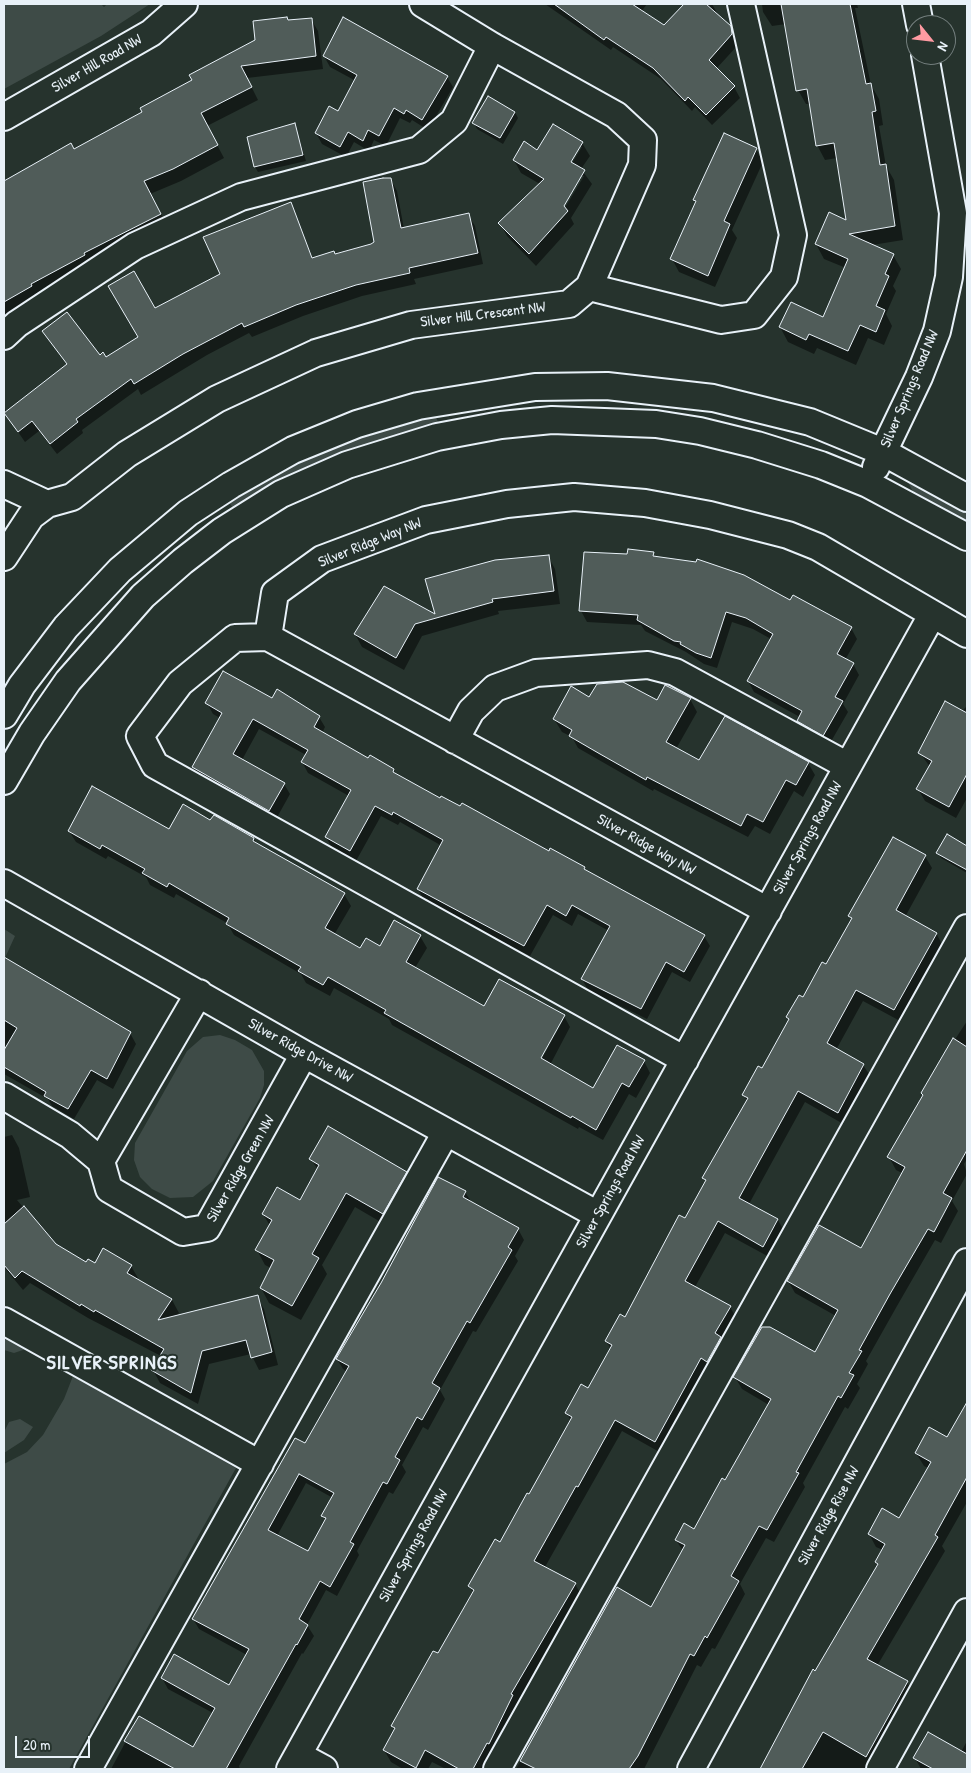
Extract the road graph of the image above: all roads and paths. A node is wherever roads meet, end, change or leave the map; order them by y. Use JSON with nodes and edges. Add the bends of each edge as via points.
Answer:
{"nodes":[{"id":1,"x":184,"y":4,"type":"edge"},
{"id":2,"x":423,"y":4,"type":"edge"},
{"id":3,"x":741,"y":4,"type":"edge"},
{"id":4,"x":492,"y":46,"type":"junction"},
{"id":5,"x":927,"y":65,"type":"edge"},
{"id":6,"x":4,"y":117,"type":"edge"},
{"id":7,"x":589,"y":287,"type":"junction"},
{"id":8,"x":4,"y":336,"type":"edge"},
{"id":9,"x":883,"y":452,"type":"junction"},
{"id":10,"x":4,"y":484,"type":"edge"},
{"id":11,"x":868,"y":484,"type":"junction"},
{"id":12,"x":967,"y":498,"type":"edge"},
{"id":13,"x":47,"y":504,"type":"junction"},
{"id":14,"x":967,"y":537,"type":"edge"},
{"id":15,"x":4,"y":557,"type":"edge"},
{"id":16,"x":932,"y":615,"type":"junction"},
{"id":17,"x":967,"y":634,"type":"edge"},
{"id":18,"x":268,"y":637,"type":"junction"},
{"id":19,"x":4,"y":716,"type":"edge"},
{"id":20,"x":455,"y":740,"type":"junction"},
{"id":21,"x":848,"y":766,"type":"junction"},
{"id":22,"x":4,"y":781,"type":"edge"},
{"id":23,"x":4,"y":883,"type":"edge"},
{"id":24,"x":768,"y":911,"type":"junction"},
{"id":25,"x":967,"y":928,"type":"edge"},
{"id":26,"x":200,"y":994,"type":"junction"},
{"id":27,"x":304,"y":1054,"type":"junction"},
{"id":28,"x":685,"y":1060,"type":"junction"},
{"id":29,"x":4,"y":1096,"type":"edge"},
{"id":30,"x":446,"y":1132,"type":"junction"},
{"id":31,"x":101,"y":1160,"type":"junction"},
{"id":32,"x":598,"y":1216,"type":"junction"},
{"id":33,"x":967,"y":1262,"type":"edge"},
{"id":34,"x":4,"y":1321,"type":"edge"},
{"id":35,"x":260,"y":1464,"type":"junction"},
{"id":36,"x":967,"y":1612,"type":"edge"},
{"id":37,"x":294,"y":1762,"type":"edge"},
{"id":38,"x":88,"y":1769,"type":"edge"},
{"id":39,"x":324,"y":1769,"type":"edge"},
{"id":40,"x":497,"y":1769,"type":"edge"},
{"id":41,"x":691,"y":1769,"type":"edge"},
{"id":42,"x":880,"y":1769,"type":"edge"}],
"edges":[{"from":1,"to":6,"type":"street","name":"Silver Hill Road NW","via":[[151,33]]},
{"from":2,"to":4,"type":"street","name":"Silver Hill Crescent NW"},
{"from":3,"to":7,"type":"street","via":[[793,235],[784,277],[754,315],[721,320]]},
{"from":4,"to":7,"type":"street","name":"Silver Hill Crescent NW","via":[[616,115],[643,140],[642,165]]},
{"from":4,"to":8,"type":"street","via":[[454,121],[419,150],[241,197],[135,246],[17,324]]},
{"from":5,"to":9,"type":"street","name":"Silver Springs Road NW","via":[[953,213],[949,277],[936,331],[919,377]]},
{"from":7,"to":13,"type":"street","name":"Silver Hill Crescent NW","via":[[569,304],[411,325],[316,353],[217,399],[127,454],[72,497]]},
{"from":9,"to":11,"type":"street","name":"Silver Springs Road NW"},
{"from":9,"to":12,"type":"street"},
{"from":9,"to":19,"type":"street","via":[[810,422],[713,398],[607,386],[535,387],[456,398],[357,424],[293,450],[231,485],[181,520],[120,570],[66,627],[22,685]]},
{"from":10,"to":13,"type":"street"},
{"from":11,"to":14,"type":"street"},
{"from":11,"to":22,"type":"street","via":[[790,454],[700,431],[598,420],[501,425],[437,436],[346,464],[281,494],[222,531],[143,596],[68,681],[32,732]]},
{"from":13,"to":15,"type":"street","via":[[31,516]]},
{"from":16,"to":17,"type":"street","name":"Silver Ridge Way NW"},
{"from":16,"to":18,"type":"street","name":"Silver Ridge Way NW","via":[[818,546],[788,535],[654,505],[574,497],[507,504],[426,520],[322,559],[275,593]]},
{"from":16,"to":21,"type":"street","name":"Silver Springs Road NW"},
{"from":18,"to":20,"type":"street","name":"Silver Ridge Way NW"},
{"from":18,"to":28,"type":"street","via":[[235,638],[180,684],[140,736],[155,765]]},
{"from":20,"to":21,"type":"street","via":[[471,711],[495,688],[536,673],[648,665],[675,672]]},
{"from":20,"to":24,"type":"street","name":"Silver Ridge Way NW"},
{"from":21,"to":24,"type":"street","name":"Silver Springs Road NW"},
{"from":23,"to":26,"type":"street","name":"Silver Ridge Drive NW"},
{"from":24,"to":28,"type":"street","name":"Silver Springs Road NW"},
{"from":25,"to":40,"type":"street"},
{"from":26,"to":27,"type":"street","name":"Silver Ridge Drive NW"},
{"from":26,"to":31,"type":"street"},
{"from":27,"to":30,"type":"street","name":"Silver Ridge Drive NW"},
{"from":27,"to":31,"type":"street","name":"Silver Ridge Green NW","via":[[207,1228],[183,1232],[109,1189]]},
{"from":28,"to":32,"type":"street","name":"Silver Springs Road NW"},
{"from":29,"to":31,"type":"street","via":[[70,1135]]},
{"from":30,"to":32,"type":"street","name":"Silver Ridge Drive NW"},
{"from":30,"to":35,"type":"street"},
{"from":32,"to":37,"type":"street","name":"Silver Springs Road NW"},
{"from":33,"to":41,"type":"street","name":"Silver Ridge Rise NW"},
{"from":34,"to":35,"type":"street"},
{"from":35,"to":38,"type":"street"},
{"from":36,"to":42,"type":"street"},
{"from":37,"to":39,"type":"street"}]}
